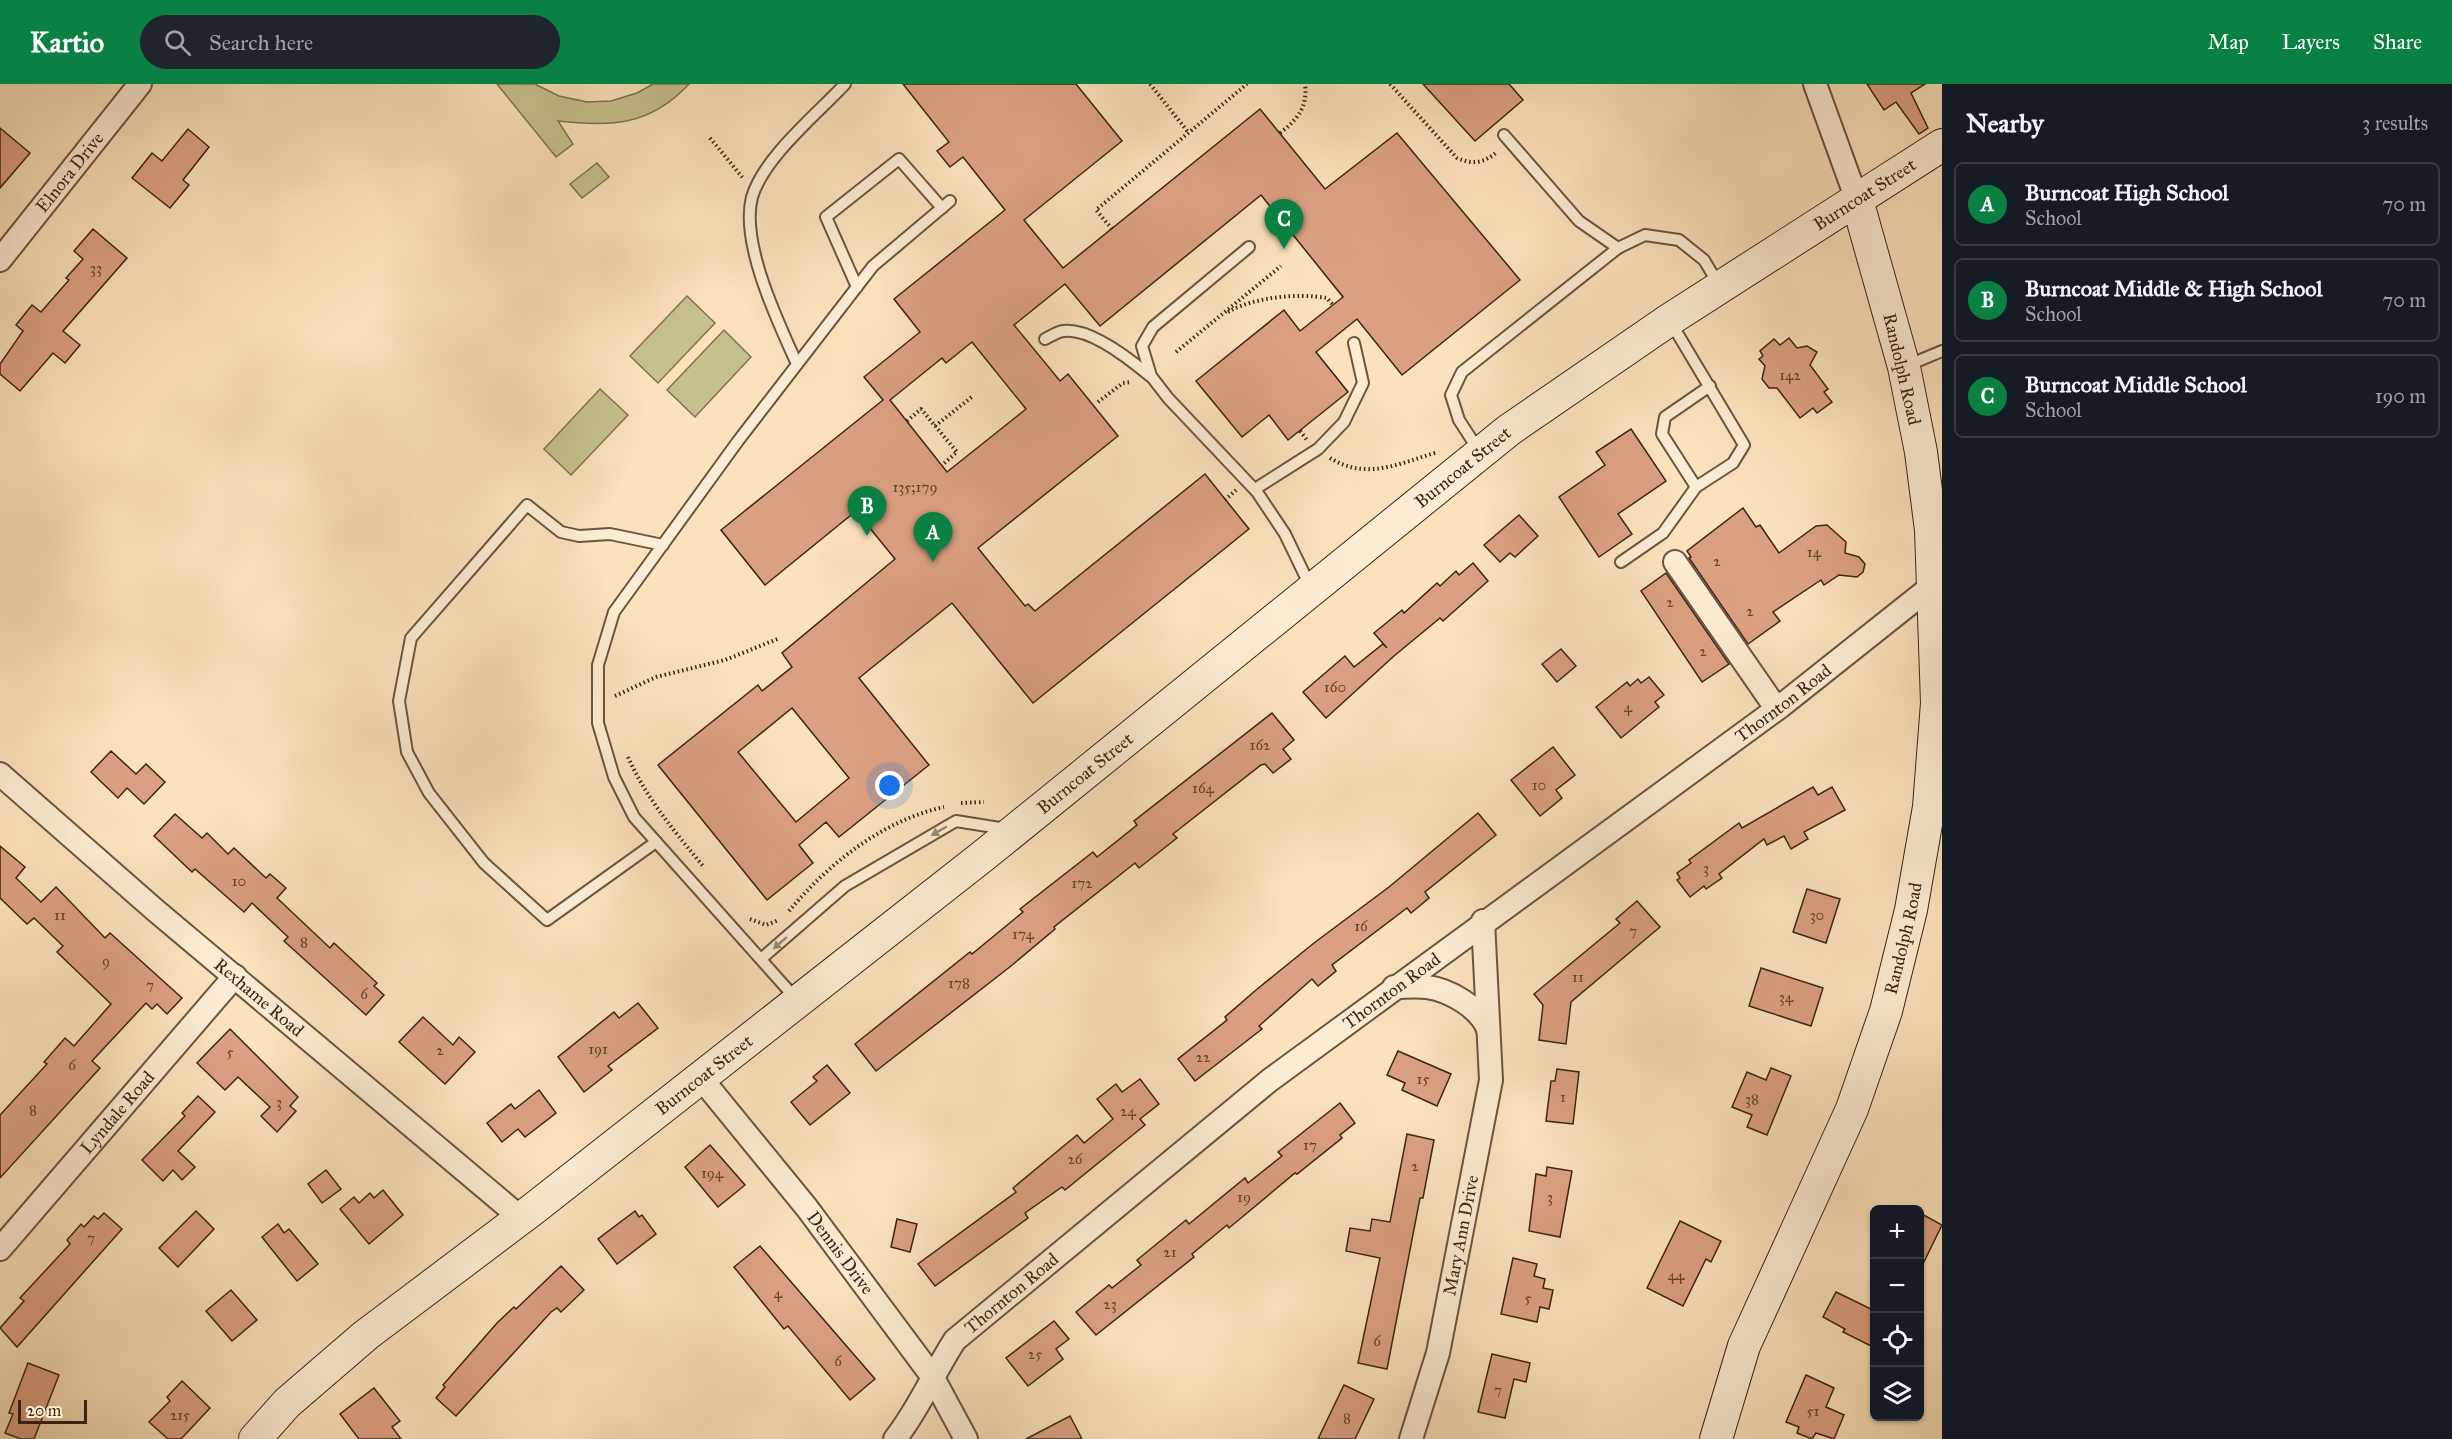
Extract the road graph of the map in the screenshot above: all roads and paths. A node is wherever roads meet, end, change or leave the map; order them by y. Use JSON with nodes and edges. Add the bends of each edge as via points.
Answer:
{"nodes":[{"id":1,"x":140,"y":84,"type":"edge"},
{"id":2,"x":845,"y":84,"type":"edge"},
{"id":3,"x":1150,"y":84,"type":"edge"},
{"id":4,"x":1247,"y":84,"type":"edge"},
{"id":5,"x":1305,"y":84,"type":"edge"},
{"id":6,"x":1390,"y":84,"type":"edge"},
{"id":7,"x":1815,"y":84,"type":"edge"},
{"id":8,"x":1188,"y":132,"type":"junction"},
{"id":9,"x":1280,"y":134,"type":"dead end"},
{"id":10,"x":710,"y":138,"type":"dead end"},
{"id":11,"x":1507,"y":138,"type":"joint"},
{"id":12,"x":1942,"y":145,"type":"edge"},
{"id":13,"x":740,"y":175,"type":"dead end"},
{"id":14,"x":1857,"y":200,"type":"junction"},
{"id":15,"x":1112,"y":229,"type":"dead end"},
{"id":16,"x":1249,"y":247,"type":"dead end"},
{"id":17,"x":1618,"y":248,"type":"junction"},
{"id":18,"x":0,"y":260,"type":"edge"},
{"id":19,"x":1281,"y":266,"type":"dead end"},
{"id":20,"x":857,"y":287,"type":"junction"},
{"id":21,"x":1721,"y":288,"type":"junction"},
{"id":22,"x":1333,"y":305,"type":"dead end"},
{"id":23,"x":1216,"y":319,"type":"junction"},
{"id":24,"x":1669,"y":320,"type":"junction"},
{"id":25,"x":1046,"y":339,"type":"dead end"},
{"id":26,"x":1354,"y":343,"type":"dead end"},
{"id":27,"x":1942,"y":351,"type":"edge"},
{"id":28,"x":1176,"y":352,"type":"dead end"},
{"id":29,"x":797,"y":364,"type":"junction"},
{"id":30,"x":1904,"y":367,"type":"junction"},
{"id":31,"x":1150,"y":376,"type":"junction"},
{"id":32,"x":1140,"y":386,"type":"dead end"},
{"id":33,"x":1710,"y":386,"type":"junction"},
{"id":34,"x":973,"y":396,"type":"dead end"},
{"id":35,"x":1098,"y":402,"type":"dead end"},
{"id":36,"x":906,"y":421,"type":"dead end"},
{"id":37,"x":935,"y":426,"type":"junction"},
{"id":38,"x":1309,"y":443,"type":"dead end"},
{"id":39,"x":1301,"y":448,"type":"dead end"},
{"id":40,"x":1447,"y":449,"type":"dead end"},
{"id":41,"x":1480,"y":454,"type":"junction"},
{"id":42,"x":1326,"y":455,"type":"dead end"},
{"id":43,"x":942,"y":465,"type":"dead end"},
{"id":44,"x":1229,"y":480,"type":"dead end"},
{"id":45,"x":1696,"y":487,"type":"junction"},
{"id":46,"x":1237,"y":489,"type":"junction"},
{"id":47,"x":1255,"y":489,"type":"junction"},
{"id":48,"x":1243,"y":497,"type":"dead end"},
{"id":49,"x":1225,"y":500,"type":"dead end"},
{"id":50,"x":663,"y":545,"type":"junction"},
{"id":51,"x":1621,"y":562,"type":"dead end"},
{"id":52,"x":1675,"y":562,"type":"dead end"},
{"id":53,"x":1932,"y":586,"type":"junction"},
{"id":54,"x":1312,"y":591,"type":"junction"},
{"id":55,"x":780,"y":638,"type":"dead end"},
{"id":56,"x":614,"y":687,"type":"dead end"},
{"id":57,"x":614,"y":696,"type":"junction"},
{"id":58,"x":614,"y":706,"type":"dead end"},
{"id":59,"x":1776,"y":708,"type":"junction"},
{"id":60,"x":626,"y":754,"type":"dead end"},
{"id":61,"x":1,"y":776,"type":"edge"},
{"id":62,"x":984,"y":802,"type":"dead end"},
{"id":63,"x":1015,"y":830,"type":"junction"},
{"id":64,"x":656,"y":842,"type":"junction"},
{"id":65,"x":705,"y":868,"type":"dead end"},
{"id":66,"x":787,"y":912,"type":"dead end"},
{"id":67,"x":746,"y":916,"type":"dead end"},
{"id":68,"x":781,"y":919,"type":"dead end"},
{"id":69,"x":1484,"y":921,"type":"junction"},
{"id":70,"x":761,"y":959,"type":"junction"},
{"id":71,"x":235,"y":976,"type":"junction"},
{"id":72,"x":1394,"y":987,"type":"junction"},
{"id":73,"x":797,"y":1001,"type":"junction"},
{"id":74,"x":1488,"y":1029,"type":"junction"},
{"id":75,"x":700,"y":1077,"type":"junction"},
{"id":76,"x":521,"y":1218,"type":"junction"},
{"id":77,"x":0,"y":1249,"type":"edge"},
{"id":78,"x":932,"y":1376,"type":"junction"},
{"id":79,"x":255,"y":1439,"type":"edge"},
{"id":80,"x":895,"y":1439,"type":"edge"},
{"id":81,"x":966,"y":1439,"type":"edge"},
{"id":82,"x":1411,"y":1439,"type":"edge"},
{"id":83,"x":1716,"y":1439,"type":"edge"}],
"edges":[{"from":1,"to":18,"type":"street","name":"Elnora Drive"},
{"from":2,"to":29,"type":"lane","via":[[779,153],[753,197],[750,218],[754,249]]},
{"from":3,"to":8,"type":"path"},
{"from":4,"to":8,"type":"path"},
{"from":5,"to":9,"type":"path","via":[[1304,107]]},
{"from":6,"to":11,"type":"path","via":[[1457,158],[1468,163],[1489,159]]},
{"from":7,"to":14,"type":"street"},
{"from":8,"to":15,"type":"path","via":[[1096,210]]},
{"from":10,"to":13,"type":"path"},
{"from":11,"to":17,"type":"lane","via":[[1579,220]]},
{"from":12,"to":14,"type":"main road","name":"Burncoat Street"},
{"from":14,"to":21,"type":"main road","name":"Burncoat Street"},
{"from":14,"to":30,"type":"main road","name":"Randolph Road"},
{"from":16,"to":31,"type":"lane","via":[[1153,327],[1142,346]]},
{"from":17,"to":21,"type":"lane","via":[[1645,235],[1679,240],[1704,260]]},
{"from":17,"to":41,"type":"lane","via":[[1462,372],[1451,395],[1459,420]]},
{"from":19,"to":23,"type":"path"},
{"from":20,"to":20,"type":"lane","via":[[873,266],[946,204],[899,159],[826,217]]},
{"from":20,"to":29,"type":"lane"},
{"from":21,"to":24,"type":"main road","name":"Burncoat Street"},
{"from":22,"to":23,"type":"path","via":[[1327,298],[1318,297],[1277,299],[1234,308]]},
{"from":23,"to":28,"type":"path"},
{"from":24,"to":33,"type":"lane"},
{"from":24,"to":41,"type":"main road","name":"Burncoat Street"},
{"from":25,"to":31,"type":"lane","via":[[1064,331],[1078,333],[1116,348]]},
{"from":26,"to":47,"type":"lane","via":[[1363,383],[1344,422],[1318,449]]},
{"from":27,"to":30,"type":"lane"},
{"from":29,"to":50,"type":"lane"},
{"from":30,"to":53,"type":"main road","name":"Randolph Road","via":[[1927,496]]},
{"from":31,"to":47,"type":"lane"},
{"from":32,"to":35,"type":"path","via":[[1123,383]]},
{"from":33,"to":45,"type":"lane","via":[[1744,445],[1733,463]]},
{"from":33,"to":45,"type":"lane","via":[[1665,417],[1662,434]]},
{"from":34,"to":37,"type":"path"},
{"from":36,"to":37,"type":"path","via":[[921,409]]},
{"from":37,"to":43,"type":"path","via":[[957,452]]},
{"from":38,"to":39,"type":"path"},
{"from":40,"to":42,"type":"path","via":[[1369,471],[1350,468]]},
{"from":41,"to":54,"type":"main road","name":"Burncoat Street"},
{"from":44,"to":46,"type":"path"},
{"from":45,"to":51,"type":"lane","via":[[1663,533]]},
{"from":46,"to":48,"type":"path"},
{"from":46,"to":49,"type":"path"},
{"from":47,"to":54,"type":"lane","via":[[1285,534]]},
{"from":50,"to":64,"type":"lane","via":[[614,612],[598,665],[598,723],[614,777],[634,817]]},
{"from":50,"to":64,"type":"lane","via":[[610,534],[579,537],[561,532],[527,505],[411,638],[399,701],[407,753],[429,793],[484,863],[547,920]]},
{"from":52,"to":59,"type":"street"},
{"from":53,"to":59,"type":"street","name":"Thornton Road"},
{"from":53,"to":83,"type":"main road","name":"Randolph Road","via":[[1937,703],[1933,765],[1921,858],[1899,960],[1852,1109],[1744,1346]]},
{"from":54,"to":63,"type":"main road","name":"Burncoat Street"},
{"from":55,"to":57,"type":"path","via":[[725,660],[656,677]]},
{"from":56,"to":57,"type":"path"},
{"from":57,"to":58,"type":"path"},
{"from":59,"to":69,"type":"street","name":"Thornton Road"},
{"from":60,"to":65,"type":"path","via":[[639,782]]},
{"from":61,"to":71,"type":"street","name":"Rexhame Road"},
{"from":62,"to":66,"type":"path","via":[[934,809],[884,832],[837,862]]},
{"from":63,"to":70,"type":"lane","one_way":true,"via":[[956,821],[845,886]]},
{"from":63,"to":73,"type":"main road","name":"Burncoat Street"},
{"from":64,"to":70,"type":"lane"},
{"from":67,"to":68,"type":"path","via":[[766,925]]},
{"from":69,"to":72,"type":"street","name":"Thornton Road"},
{"from":69,"to":74,"type":"street","name":"Mary Ann Drive"},
{"from":70,"to":73,"type":"lane"},
{"from":71,"to":76,"type":"street","name":"Rexhame Road"},
{"from":71,"to":77,"type":"street","name":"Lyndale Road"},
{"from":72,"to":74,"type":"street","via":[[1427,987],[1447,993],[1485,1019]]},
{"from":72,"to":78,"type":"street","name":"Thornton Road","via":[[1270,1080],[955,1340]]},
{"from":73,"to":75,"type":"main road","name":"Burncoat Street"},
{"from":74,"to":82,"type":"street","name":"Mary Ann Drive","via":[[1491,1080],[1485,1118],[1438,1353]]},
{"from":75,"to":76,"type":"main road","name":"Burncoat Street"},
{"from":75,"to":78,"type":"street","name":"Dennis Drive","via":[[807,1208]]},
{"from":76,"to":79,"type":"main road","name":"Burncoat Street","via":[[326,1368]]},
{"from":78,"to":80,"type":"street","name":"Thornton Road"},
{"from":78,"to":81,"type":"street","name":"Dennis Drive"}]}
